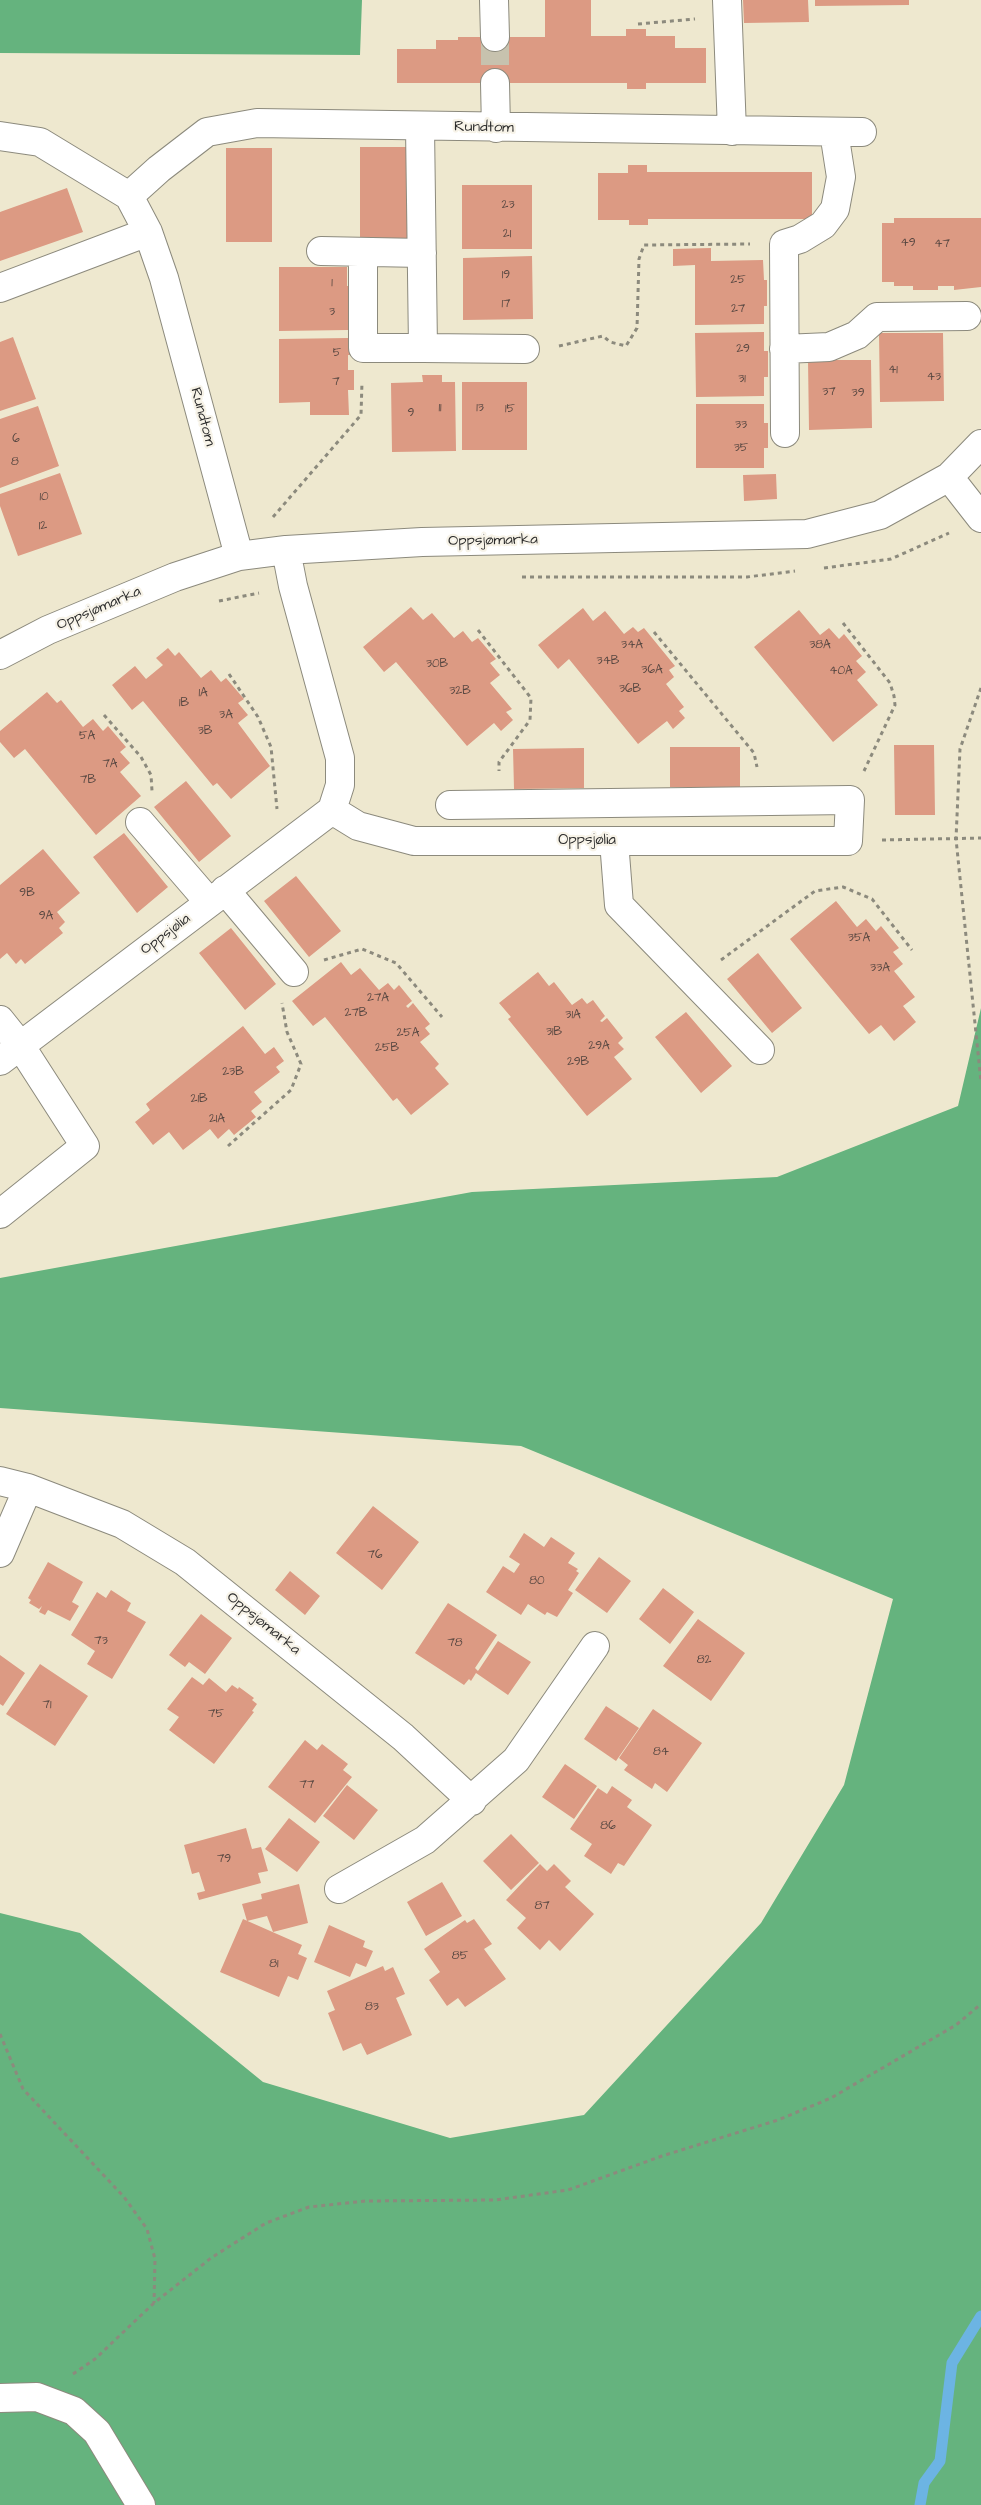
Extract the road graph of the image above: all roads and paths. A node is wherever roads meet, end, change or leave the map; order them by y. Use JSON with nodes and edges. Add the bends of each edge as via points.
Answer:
{"nodes":[{"id":1,"x":494,"y":0,"type":"edge"},
{"id":2,"x":727,"y":7,"type":"edge"},
{"id":3,"x":638,"y":24,"type":"dead end"},
{"id":4,"x":495,"y":37,"type":"tunnel mouth"},
{"id":5,"x":495,"y":83,"type":"tunnel mouth"},
{"id":6,"x":420,"y":127,"type":"junction"},
{"id":7,"x":496,"y":128,"type":"junction"},
{"id":8,"x":732,"y":131,"type":"junction"},
{"id":9,"x":834,"y":132,"type":"junction"},
{"id":10,"x":862,"y":132,"type":"dead end"},
{"id":11,"x":0,"y":136,"type":"edge"},
{"id":12,"x":129,"y":196,"type":"junction"},
{"id":13,"x":148,"y":232,"type":"junction"},
{"id":14,"x":784,"y":244,"type":"junction"},
{"id":15,"x":321,"y":251,"type":"dead end"},
{"id":16,"x":363,"y":253,"type":"junction"},
{"id":17,"x":422,"y":253,"type":"junction"},
{"id":18,"x":0,"y":288,"type":"edge"},
{"id":19,"x":967,"y":316,"type":"dead end"},
{"id":20,"x":363,"y":348,"type":"junction"},
{"id":21,"x":423,"y":348,"type":"junction"},
{"id":22,"x":525,"y":350,"type":"joint"},
{"id":23,"x":784,"y":350,"type":"junction"},
{"id":24,"x":785,"y":433,"type":"dead end"},
{"id":25,"x":981,"y":444,"type":"edge"},
{"id":26,"x":949,"y":477,"type":"junction"},
{"id":27,"x":981,"y":518,"type":"edge"},
{"id":28,"x":286,"y":550,"type":"junction"},
{"id":29,"x":239,"y":556,"type":"junction"},
{"id":30,"x":843,"y":623,"type":"dead end"},
{"id":31,"x":478,"y":630,"type":"dead end"},
{"id":32,"x":654,"y":632,"type":"dead end"},
{"id":33,"x":0,"y":655,"type":"edge"},
{"id":34,"x":229,"y":674,"type":"dead end"},
{"id":35,"x":981,"y":688,"type":"edge"},
{"id":36,"x":104,"y":715,"type":"dead end"},
{"id":37,"x":850,"y":800,"type":"junction"},
{"id":38,"x":764,"y":802,"type":"junction"},
{"id":39,"x":597,"y":803,"type":"junction"},
{"id":40,"x":498,"y":804,"type":"junction"},
{"id":41,"x":450,"y":805,"type":"dead end"},
{"id":42,"x":332,"y":810,"type":"junction"},
{"id":43,"x":140,"y":822,"type":"joint"},
{"id":44,"x":981,"y":838,"type":"edge"},
{"id":45,"x":956,"y":839,"type":"junction"},
{"id":46,"x":606,"y":841,"type":"junction"},
{"id":47,"x":848,"y":841,"type":"junction"},
{"id":48,"x":283,"y":845,"type":"junction"},
{"id":49,"x":217,"y":896,"type":"junction"},
{"id":50,"x":912,"y":950,"type":"dead end"},
{"id":51,"x":294,"y":972,"type":"junction"},
{"id":52,"x":692,"y":981,"type":"junction"},
{"id":53,"x":442,"y":1017,"type":"dead end"},
{"id":54,"x":0,"y":1020,"type":"edge"},
{"id":55,"x":760,"y":1050,"type":"dead end"},
{"id":56,"x":10,"y":1053,"type":"edge"},
{"id":57,"x":981,"y":1082,"type":"edge"},
{"id":58,"x":228,"y":1146,"type":"dead end"},
{"id":59,"x":0,"y":1214,"type":"edge"},
{"id":60,"x":0,"y":1481,"type":"edge"},
{"id":61,"x":28,"y":1488,"type":"junction"},
{"id":62,"x":0,"y":1553,"type":"edge"},
{"id":63,"x":595,"y":1646,"type":"dead end"},
{"id":64,"x":472,"y":1801,"type":"junction"},
{"id":65,"x":339,"y":1889,"type":"dead end"},
{"id":66,"x":981,"y":2004,"type":"edge"},
{"id":67,"x":0,"y":2034,"type":"edge"},
{"id":68,"x":154,"y":2303,"type":"junction"},
{"id":69,"x":37,"y":2397,"type":"junction"},
{"id":70,"x":0,"y":2398,"type":"edge"},
{"id":71,"x":141,"y":2505,"type":"edge"}],
"edges":[{"from":1,"to":4,"type":"street"},
{"from":2,"to":3,"type":"path","via":[[695,19]]},
{"from":2,"to":8,"type":"street"},
{"from":5,"to":7,"type":"street"},
{"from":6,"to":7,"type":"street","name":"Rundtom"},
{"from":6,"to":12,"type":"street","name":"Rundtom","via":[[257,123],[206,132]]},
{"from":6,"to":17,"type":"street"},
{"from":7,"to":8,"type":"street","name":"Rundtom"},
{"from":8,"to":9,"type":"street","name":"Rundtom"},
{"from":9,"to":10,"type":"street","name":"Rundtom"},
{"from":9,"to":14,"type":"street","via":[[841,177],[835,209],[823,225],[800,239]]},
{"from":11,"to":12,"type":"street","via":[[40,142]]},
{"from":12,"to":13,"type":"street","name":"Rundtom"},
{"from":13,"to":18,"type":"street"},
{"from":13,"to":29,"type":"street","name":"Rundtom","via":[[164,278]]},
{"from":14,"to":22,"type":"path","via":[[644,246],[639,259],[636,328],[626,346],[610,342],[603,336],[537,351]]},
{"from":14,"to":23,"type":"street"},
{"from":15,"to":16,"type":"street"},
{"from":16,"to":17,"type":"street"},
{"from":16,"to":20,"type":"street"},
{"from":17,"to":21,"type":"street"},
{"from":19,"to":23,"type":"street","via":[[877,316],[857,335],[830,347]]},
{"from":20,"to":21,"type":"street"},
{"from":20,"to":29,"type":"path","via":[[361,415]]},
{"from":21,"to":22,"type":"street"},
{"from":23,"to":24,"type":"street"},
{"from":25,"to":26,"type":"street","name":"Oppsjømarka"},
{"from":26,"to":27,"type":"street"},
{"from":26,"to":28,"type":"street","name":"Oppsjømarka","via":[[880,515],[807,534],[422,542]]},
{"from":28,"to":29,"type":"street","name":"Oppsjømarka"},
{"from":28,"to":42,"type":"street","via":[[340,758],[340,786]]},
{"from":29,"to":33,"type":"street","name":"Oppsjømarka","via":[[175,578],[48,630]]},
{"from":30,"to":37,"type":"path","via":[[890,683],[895,705]]},
{"from":31,"to":40,"type":"path","via":[[531,698],[530,720],[499,762]]},
{"from":32,"to":38,"type":"path","via":[[754,752]]},
{"from":34,"to":48,"type":"path","via":[[258,717],[271,747]]},
{"from":35,"to":45,"type":"path","via":[[960,749]]},
{"from":36,"to":43,"type":"path","via":[[141,757],[151,775],[152,792]]},
{"from":37,"to":38,"type":"street"},
{"from":37,"to":47,"type":"street"},
{"from":38,"to":39,"type":"street"},
{"from":39,"to":40,"type":"street"},
{"from":39,"to":46,"type":"street"},
{"from":40,"to":41,"type":"street"},
{"from":42,"to":46,"type":"street","name":"Oppsjølia","via":[[358,826],[414,841]]},
{"from":42,"to":48,"type":"street","name":"Oppsjølia"},
{"from":43,"to":49,"type":"street"},
{"from":44,"to":45,"type":"path"},
{"from":45,"to":47,"type":"path"},
{"from":45,"to":57,"type":"path"},
{"from":46,"to":47,"type":"street","name":"Oppsjølia"},
{"from":46,"to":52,"type":"street","via":[[619,905]]},
{"from":48,"to":49,"type":"street","name":"Oppsjølia"},
{"from":49,"to":51,"type":"street"},
{"from":49,"to":56,"type":"street","name":"Oppsjølia"},
{"from":50,"to":52,"type":"path","via":[[872,899],[843,887],[825,889],[816,891]]},
{"from":51,"to":53,"type":"path","via":[[362,950],[396,963]]},
{"from":51,"to":58,"type":"path","via":[[281,1007],[286,1032],[300,1064],[291,1090]]},
{"from":52,"to":55,"type":"street"},
{"from":54,"to":56,"type":"street"},
{"from":56,"to":59,"type":"street","via":[[85,1146]]},
{"from":60,"to":61,"type":"street","name":"Oppsjømarka"},
{"from":61,"to":62,"type":"street"},
{"from":61,"to":64,"type":"street","name":"Oppsjømarka","via":[[122,1524],[185,1562],[403,1738]]},
{"from":63,"to":64,"type":"street","via":[[516,1760]]},
{"from":64,"to":65,"type":"street","via":[[426,1840]]},
{"from":66,"to":68,"type":"path","via":[[956,2025],[831,2098],[778,2120],[662,2156],[568,2190],[495,2200],[366,2201],[309,2207],[266,2223],[211,2258]]},
{"from":67,"to":68,"type":"path","via":[[23,2090],[124,2197],[147,2229],[155,2259]]},
{"from":68,"to":69,"type":"path","via":[[95,2360]]},
{"from":69,"to":70,"type":"street"},
{"from":69,"to":71,"type":"street","via":[[74,2411],[97,2432]]}]}
